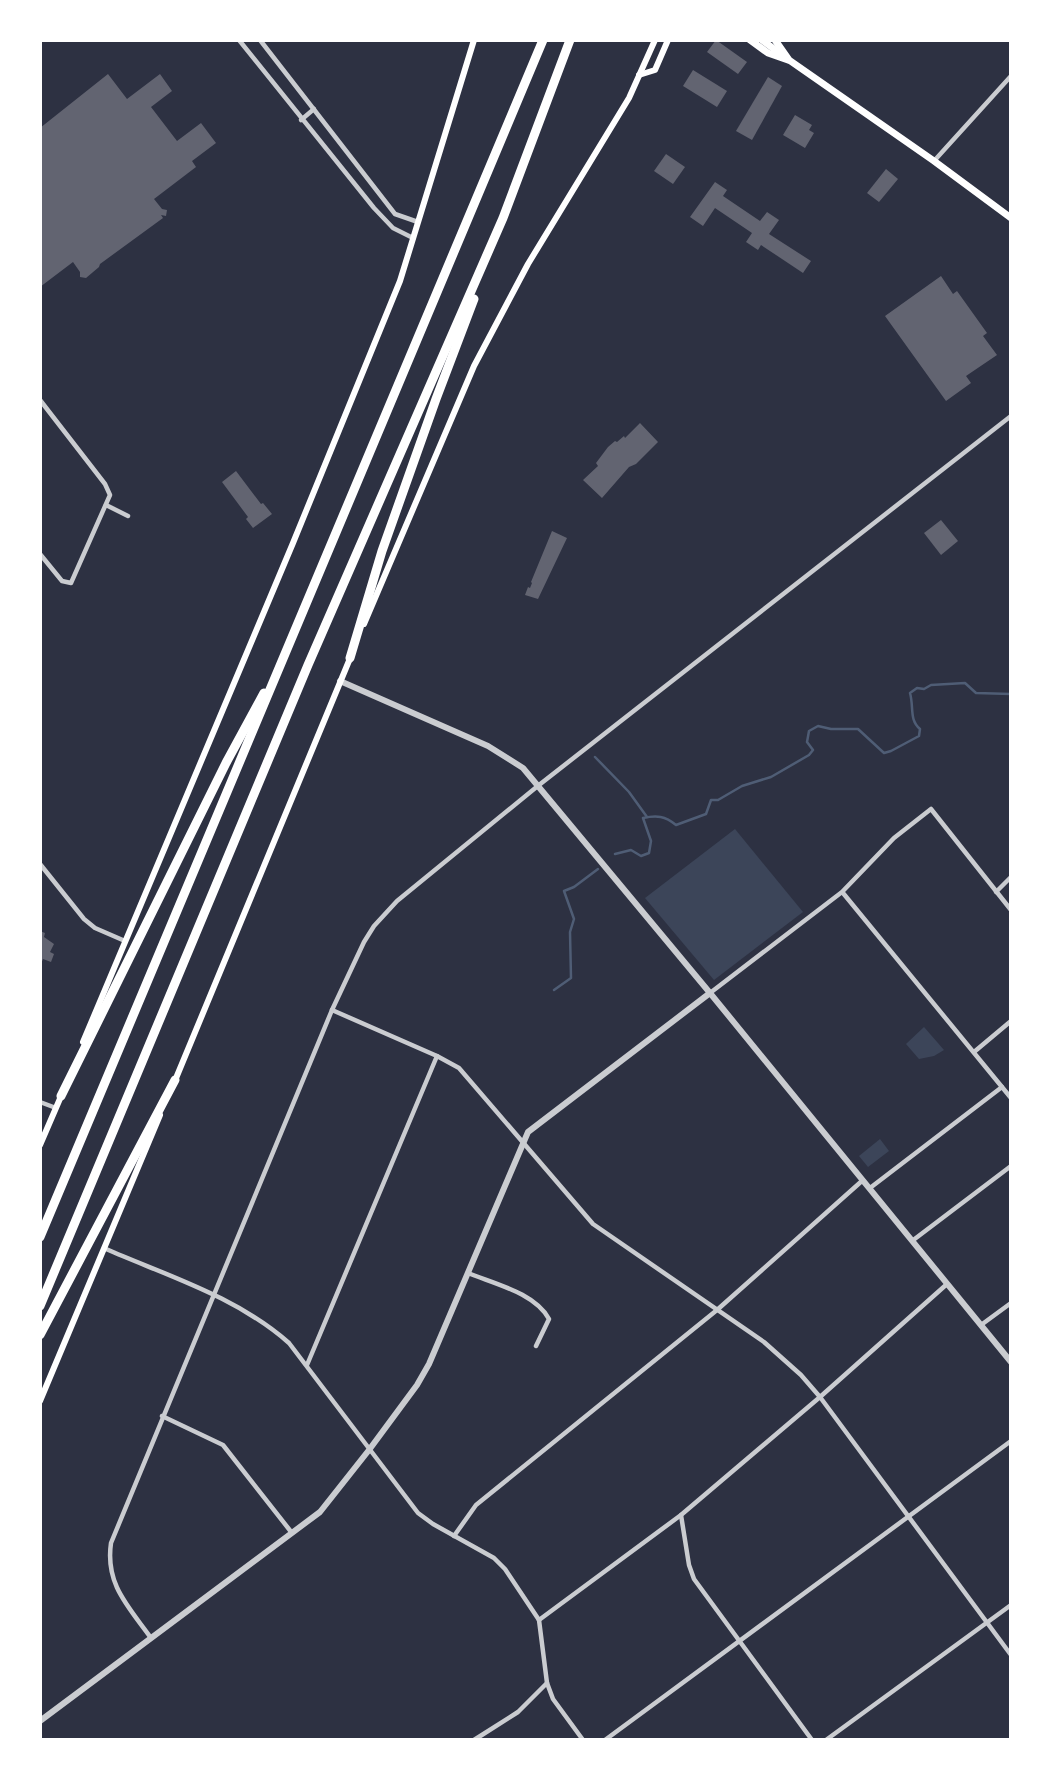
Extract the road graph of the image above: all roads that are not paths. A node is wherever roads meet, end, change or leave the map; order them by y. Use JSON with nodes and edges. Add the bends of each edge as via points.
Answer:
{"nodes":[{"id":1,"x":239,"y":40,"type":"edge"},
{"id":2,"x":260,"y":40,"type":"edge"},
{"id":3,"x":474,"y":40,"type":"edge"},
{"id":4,"x":543,"y":40,"type":"edge"},
{"id":5,"x":570,"y":40,"type":"edge"},
{"id":6,"x":655,"y":40,"type":"edge"},
{"id":7,"x":668,"y":40,"type":"edge"},
{"id":8,"x":750,"y":40,"type":"edge"},
{"id":9,"x":762,"y":40,"type":"edge"},
{"id":10,"x":775,"y":40,"type":"edge"},
{"id":11,"x":789,"y":60,"type":"junction"},
{"id":12,"x":639,"y":75,"type":"junction"},
{"id":13,"x":1011,"y":76,"type":"edge"},
{"id":14,"x":314,"y":109,"type":"junction"},
{"id":15,"x":301,"y":120,"type":"junction"},
{"id":16,"x":934,"y":161,"type":"junction"},
{"id":17,"x":503,"y":218,"type":"junction"},
{"id":18,"x":1011,"y":218,"type":"edge"},
{"id":19,"x":419,"y":223,"type":"junction"},
{"id":20,"x":414,"y":239,"type":"junction"},
{"id":21,"x":40,"y":400,"type":"edge"},
{"id":22,"x":1011,"y":416,"type":"edge"},
{"id":23,"x":106,"y":505,"type":"junction"},
{"id":24,"x":128,"y":516,"type":"dead end"},
{"id":25,"x":40,"y":554,"type":"edge"},
{"id":26,"x":288,"y":648,"type":"junction"},
{"id":27,"x":350,"y":658,"type":"junction"},
{"id":28,"x":340,"y":681,"type":"junction"},
{"id":29,"x":539,"y":785,"type":"junction"},
{"id":30,"x":40,"y":864,"type":"edge"},
{"id":31,"x":1011,"y":877,"type":"edge"},
{"id":32,"x":842,"y":892,"type":"junction"},
{"id":33,"x":996,"y":892,"type":"junction"},
{"id":34,"x":1011,"y":910,"type":"edge"},
{"id":35,"x":125,"y":941,"type":"junction"},
{"id":36,"x":710,"y":993,"type":"junction"},
{"id":37,"x":332,"y":1010,"type":"junction"},
{"id":38,"x":1011,"y":1021,"type":"edge"},
{"id":39,"x":974,"y":1052,"type":"junction"},
{"id":40,"x":437,"y":1056,"type":"junction"},
{"id":41,"x":175,"y":1080,"type":"junction"},
{"id":42,"x":1002,"y":1087,"type":"junction"},
{"id":43,"x":61,"y":1096,"type":"junction"},
{"id":44,"x":1011,"y":1098,"type":"edge"},
{"id":45,"x":40,"y":1102,"type":"edge"},
{"id":46,"x":56,"y":1108,"type":"junction"},
{"id":47,"x":523,"y":1143,"type":"junction"},
{"id":48,"x":40,"y":1145,"type":"edge"},
{"id":49,"x":1011,"y":1166,"type":"edge"},
{"id":50,"x":863,"y":1180,"type":"junction"},
{"id":51,"x":870,"y":1188,"type":"junction"},
{"id":52,"x":40,"y":1237,"type":"edge"},
{"id":53,"x":912,"y":1241,"type":"junction"},
{"id":54,"x":106,"y":1249,"type":"junction"},
{"id":55,"x":467,"y":1273,"type":"junction"},
{"id":56,"x":947,"y":1284,"type":"junction"},
{"id":57,"x":213,"y":1295,"type":"junction"},
{"id":58,"x":1011,"y":1303,"type":"edge"},
{"id":59,"x":40,"y":1306,"type":"edge"},
{"id":60,"x":717,"y":1310,"type":"junction"},
{"id":61,"x":981,"y":1325,"type":"junction"},
{"id":62,"x":40,"y":1335,"type":"edge"},
{"id":63,"x":536,"y":1346,"type":"dead end"},
{"id":64,"x":1011,"y":1362,"type":"edge"},
{"id":65,"x":307,"y":1365,"type":"junction"},
{"id":66,"x":820,"y":1397,"type":"junction"},
{"id":67,"x":40,"y":1401,"type":"edge"},
{"id":68,"x":162,"y":1416,"type":"junction"},
{"id":69,"x":1011,"y":1441,"type":"edge"},
{"id":70,"x":369,"y":1450,"type":"junction"},
{"id":71,"x":681,"y":1515,"type":"junction"},
{"id":72,"x":907,"y":1517,"type":"junction"},
{"id":73,"x":292,"y":1534,"type":"junction"},
{"id":74,"x":454,"y":1536,"type":"junction"},
{"id":75,"x":1011,"y":1605,"type":"edge"},
{"id":76,"x":539,"y":1620,"type":"junction"},
{"id":77,"x":986,"y":1623,"type":"junction"},
{"id":78,"x":151,"y":1638,"type":"junction"},
{"id":79,"x":740,"y":1641,"type":"junction"},
{"id":80,"x":1011,"y":1655,"type":"edge"},
{"id":81,"x":547,"y":1683,"type":"junction"},
{"id":82,"x":40,"y":1721,"type":"edge"},
{"id":83,"x":474,"y":1740,"type":"edge"},
{"id":84,"x":583,"y":1740,"type":"edge"},
{"id":85,"x":605,"y":1740,"type":"edge"},
{"id":86,"x":812,"y":1740,"type":"edge"},
{"id":87,"x":826,"y":1740,"type":"edge"}],
"edges":[{"from":1,"to":15,"type":"street"},
{"from":2,"to":14,"type":"street"},
{"from":3,"to":19,"type":"main road"},
{"from":4,"to":26,"type":"highway"},
{"from":5,"to":17,"type":"highway"},
{"from":6,"to":12,"type":"main road"},
{"from":7,"to":12,"type":"main road","via":[[654,70]]},
{"from":8,"to":11,"type":"main road"},
{"from":9,"to":11,"type":"main road"},
{"from":10,"to":11,"type":"main road"},
{"from":11,"to":16,"type":"main road"},
{"from":12,"to":27,"type":"main road","via":[[516,284],[474,366]]},
{"from":13,"to":16,"type":"street"},
{"from":14,"to":15,"type":"street"},
{"from":14,"to":19,"type":"street","via":[[395,214]]},
{"from":15,"to":20,"type":"street","via":[[374,208],[393,228]]},
{"from":16,"to":18,"type":"main road"},
{"from":17,"to":27,"type":"highway","via":[[382,551]]},
{"from":17,"to":59,"type":"highway","via":[[308,665]]},
{"from":19,"to":20,"type":"main road"},
{"from":20,"to":35,"type":"main road","via":[[293,543]]},
{"from":21,"to":23,"type":"street","via":[[105,484],[110,495]]},
{"from":22,"to":29,"type":"street"},
{"from":23,"to":24,"type":"street"},
{"from":23,"to":25,"type":"street","via":[[71,583],[62,581]]},
{"from":26,"to":43,"type":"highway"},
{"from":26,"to":52,"type":"highway"},
{"from":27,"to":28,"type":"main road"},
{"from":28,"to":29,"type":"street","via":[[498,750]]},
{"from":28,"to":41,"type":"main road"},
{"from":29,"to":36,"type":"street"},
{"from":29,"to":37,"type":"street","via":[[384,914],[364,942]]},
{"from":30,"to":35,"type":"street","via":[[84,919]]},
{"from":31,"to":33,"type":"street"},
{"from":32,"to":33,"type":"street","via":[[894,838],[931,809]]},
{"from":32,"to":36,"type":"street"},
{"from":32,"to":39,"type":"street"},
{"from":33,"to":34,"type":"street"},
{"from":35,"to":43,"type":"main road"},
{"from":36,"to":47,"type":"street","via":[[528,1132]]},
{"from":36,"to":50,"type":"street"},
{"from":37,"to":40,"type":"street"},
{"from":37,"to":57,"type":"street"},
{"from":38,"to":39,"type":"street"},
{"from":39,"to":42,"type":"street"},
{"from":40,"to":47,"type":"street","via":[[459,1068]]},
{"from":40,"to":65,"type":"street"},
{"from":41,"to":54,"type":"main road"},
{"from":41,"to":62,"type":"highway"},
{"from":42,"to":44,"type":"street"},
{"from":42,"to":51,"type":"street"},
{"from":43,"to":46,"type":"main road"},
{"from":45,"to":46,"type":"street"},
{"from":46,"to":48,"type":"main road"},
{"from":47,"to":55,"type":"street"},
{"from":47,"to":60,"type":"street","via":[[593,1224]]},
{"from":49,"to":53,"type":"street"},
{"from":50,"to":51,"type":"street"},
{"from":50,"to":60,"type":"street"},
{"from":51,"to":53,"type":"street"},
{"from":53,"to":56,"type":"street"},
{"from":54,"to":57,"type":"street"},
{"from":54,"to":67,"type":"main road"},
{"from":55,"to":63,"type":"street","via":[[544,1310],[550,1319]]},
{"from":55,"to":70,"type":"street","via":[[423,1375]]},
{"from":56,"to":61,"type":"street"},
{"from":56,"to":66,"type":"street"},
{"from":57,"to":65,"type":"street","via":[[270,1326]]},
{"from":57,"to":68,"type":"street"},
{"from":58,"to":61,"type":"street"},
{"from":60,"to":66,"type":"street","via":[[778,1353]]},
{"from":60,"to":74,"type":"street","via":[[476,1505]]},
{"from":61,"to":64,"type":"street"},
{"from":65,"to":70,"type":"street"},
{"from":66,"to":71,"type":"street"},
{"from":66,"to":72,"type":"street"},
{"from":68,"to":73,"type":"street","via":[[223,1445]]},
{"from":68,"to":78,"type":"street","via":[[118,1521],[108,1558],[118,1592]]},
{"from":69,"to":72,"type":"street"},
{"from":70,"to":73,"type":"street","via":[[320,1512]]},
{"from":70,"to":74,"type":"street","via":[[418,1513]]},
{"from":71,"to":76,"type":"street"},
{"from":71,"to":79,"type":"street","via":[[694,1579]]},
{"from":72,"to":77,"type":"street"},
{"from":72,"to":79,"type":"street"},
{"from":73,"to":78,"type":"street"},
{"from":74,"to":76,"type":"street","via":[[494,1558]]},
{"from":75,"to":77,"type":"street"},
{"from":76,"to":81,"type":"street"},
{"from":77,"to":80,"type":"street"},
{"from":77,"to":87,"type":"street"},
{"from":78,"to":82,"type":"street"},
{"from":79,"to":85,"type":"street"},
{"from":79,"to":86,"type":"street"},
{"from":81,"to":83,"type":"street","via":[[518,1712]]},
{"from":81,"to":84,"type":"street"}]}
